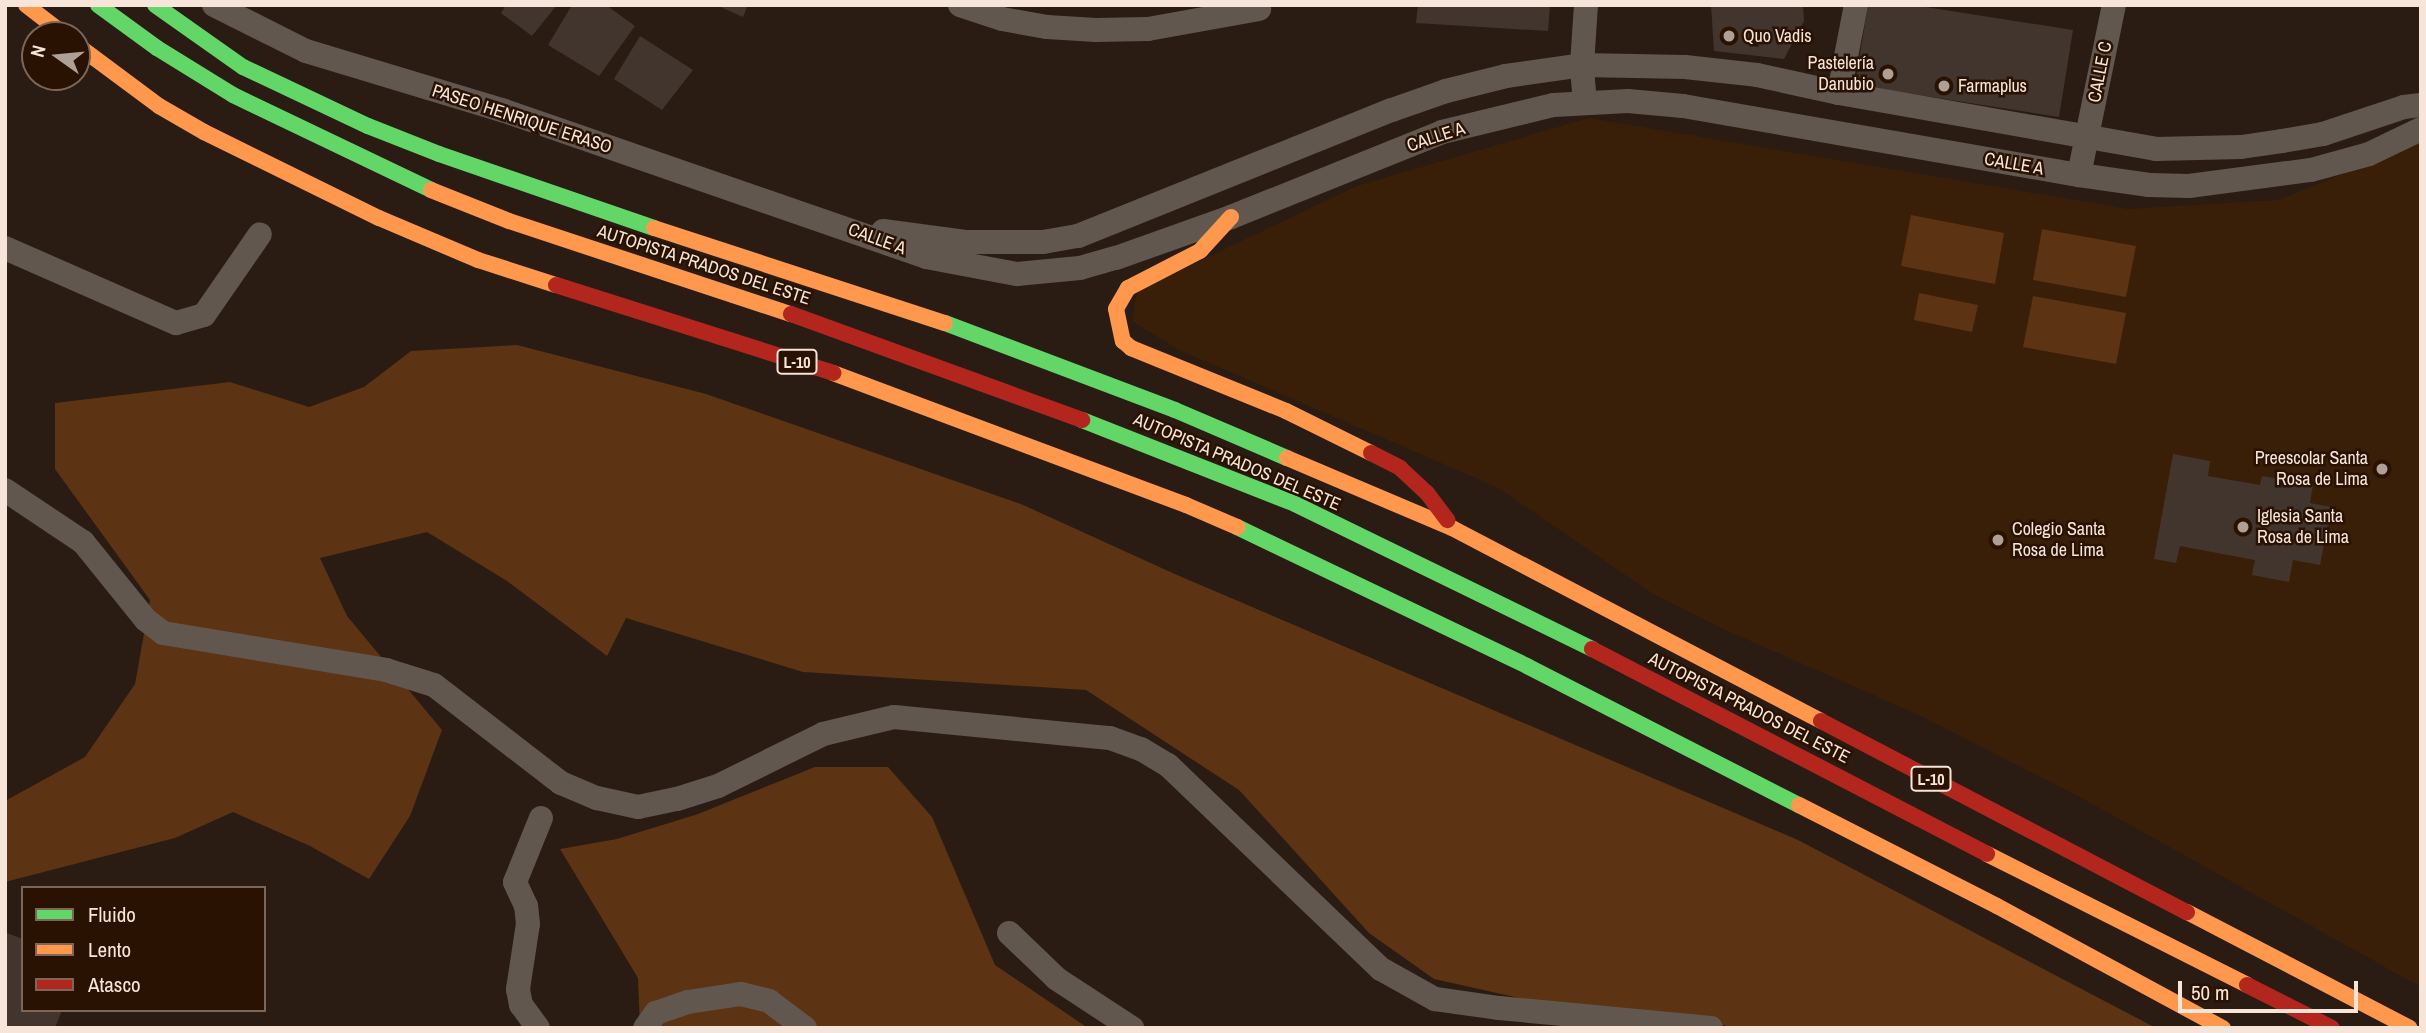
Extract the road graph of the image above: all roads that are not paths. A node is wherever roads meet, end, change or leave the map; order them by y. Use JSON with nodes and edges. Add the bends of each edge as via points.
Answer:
{"nodes":[{"id":1,"x":26,"y":5,"type":"edge"},
{"id":2,"x":98,"y":5,"type":"edge"},
{"id":3,"x":155,"y":5,"type":"edge"},
{"id":4,"x":214,"y":5,"type":"edge"},
{"id":5,"x":960,"y":5,"type":"edge"},
{"id":6,"x":1586,"y":5,"type":"edge"},
{"id":7,"x":1856,"y":5,"type":"edge"},
{"id":8,"x":2114,"y":5,"type":"edge"},
{"id":9,"x":1259,"y":9,"type":"dead end"},
{"id":10,"x":47,"y":21,"type":"edge"},
{"id":11,"x":91,"y":55,"type":"edge"},
{"id":12,"x":1582,"y":65,"type":"junction"},
{"id":13,"x":1839,"y":93,"type":"junction"},
{"id":14,"x":1586,"y":103,"type":"junction"},
{"id":15,"x":2421,"y":105,"type":"edge"},
{"id":16,"x":2421,"y":129,"type":"edge"},
{"id":17,"x":2087,"y":139,"type":"junction"},
{"id":18,"x":2079,"y":175,"type":"junction"},
{"id":19,"x":1231,"y":217,"type":"junction"},
{"id":20,"x":834,"y":224,"type":"junction"},
{"id":21,"x":260,"y":234,"type":"dead end"},
{"id":22,"x":5,"y":248,"type":"edge"},
{"id":23,"x":5,"y":490,"type":"edge"},
{"id":24,"x":1452,"y":528,"type":"junction"},
{"id":25,"x":541,"y":818,"type":"dead end"},
{"id":26,"x":1009,"y":933,"type":"dead end"},
{"id":27,"x":538,"y":1028,"type":"edge"},
{"id":28,"x":645,"y":1028,"type":"edge"},
{"id":29,"x":805,"y":1028,"type":"edge"},
{"id":30,"x":1132,"y":1028,"type":"edge"},
{"id":31,"x":1711,"y":1028,"type":"edge"},
{"id":32,"x":2223,"y":1028,"type":"edge"},
{"id":33,"x":2332,"y":1028,"type":"edge"},
{"id":34,"x":2410,"y":1028,"type":"edge"}],
"edges":[{"from":1,"to":10,"type":"highway"},
{"from":2,"to":33,"type":"highway","name":"AUTOPISTA PRADOS DEL ESTE","number":"L-10","via":[[233,95],[412,183],[509,221],[841,330],[1200,464],[1295,505],[1546,625]]},
{"from":3,"to":24,"type":"highway","via":[[243,67],[368,126],[681,237],[969,331],[1175,410]]},
{"from":4,"to":20,"type":"street","name":"PASEO HENRIQUE ERASO","via":[[306,51],[502,110]]},
{"from":5,"to":9,"type":"street","via":[[1002,19],[1096,30],[1148,29]]},
{"from":6,"to":12,"type":"street"},
{"from":7,"to":13,"type":"street"},
{"from":8,"to":17,"type":"street","name":"CALLE C"},
{"from":11,"to":32,"type":"highway","number":"L-10","via":[[159,106],[204,132],[379,218],[478,260],[835,374],[1186,505],[1282,547],[1527,666],[1997,906]]},
{"from":12,"to":13,"type":"street","name":"CALLE A","via":[[1685,67],[1757,75]]},
{"from":12,"to":14,"type":"street"},
{"from":12,"to":20,"type":"street","name":"CALLE A","via":[[1446,91],[1077,236],[1043,242],[967,242]]},
{"from":13,"to":17,"type":"street","name":"CALLE A"},
{"from":14,"to":18,"type":"street","name":"CALLE A","via":[[1683,106]]},
{"from":14,"to":19,"type":"street","name":"CALLE A","via":[[1554,105],[1442,132]]},
{"from":15,"to":17,"type":"street","name":"CALLE A","via":[[2323,134],[2241,147],[2156,149]]},
{"from":16,"to":18,"type":"street","name":"CALLE A","via":[[2369,154],[2267,178],[2189,186]]},
{"from":17,"to":18,"type":"street","name":"CALLE C"},
{"from":19,"to":20,"type":"street","name":"CALLE A","via":[[1080,268],[1017,274],[926,257]]},
{"from":19,"to":24,"type":"highway","via":[[1200,251],[1128,288],[1115,309],[1123,341],[1286,411],[1400,468],[1427,493]]},
{"from":21,"to":22,"type":"street","via":[[204,316],[176,323]]},
{"from":23,"to":31,"type":"street","via":[[83,542],[146,620],[163,633],[386,670],[434,685],[561,783],[597,798],[638,807],[677,799],[718,786],[823,734],[894,717],[1110,738],[1168,765],[1381,969],[1435,999]]},
{"from":24,"to":34,"type":"highway","number":"L-10"},
{"from":25,"to":27,"type":"street","via":[[516,882],[528,924],[518,989],[521,1005]]},
{"from":26,"to":30,"type":"street","via":[[1058,979]]},
{"from":28,"to":29,"type":"street","via":[[656,1013],[688,1002],[741,994],[769,1001]]}]}
